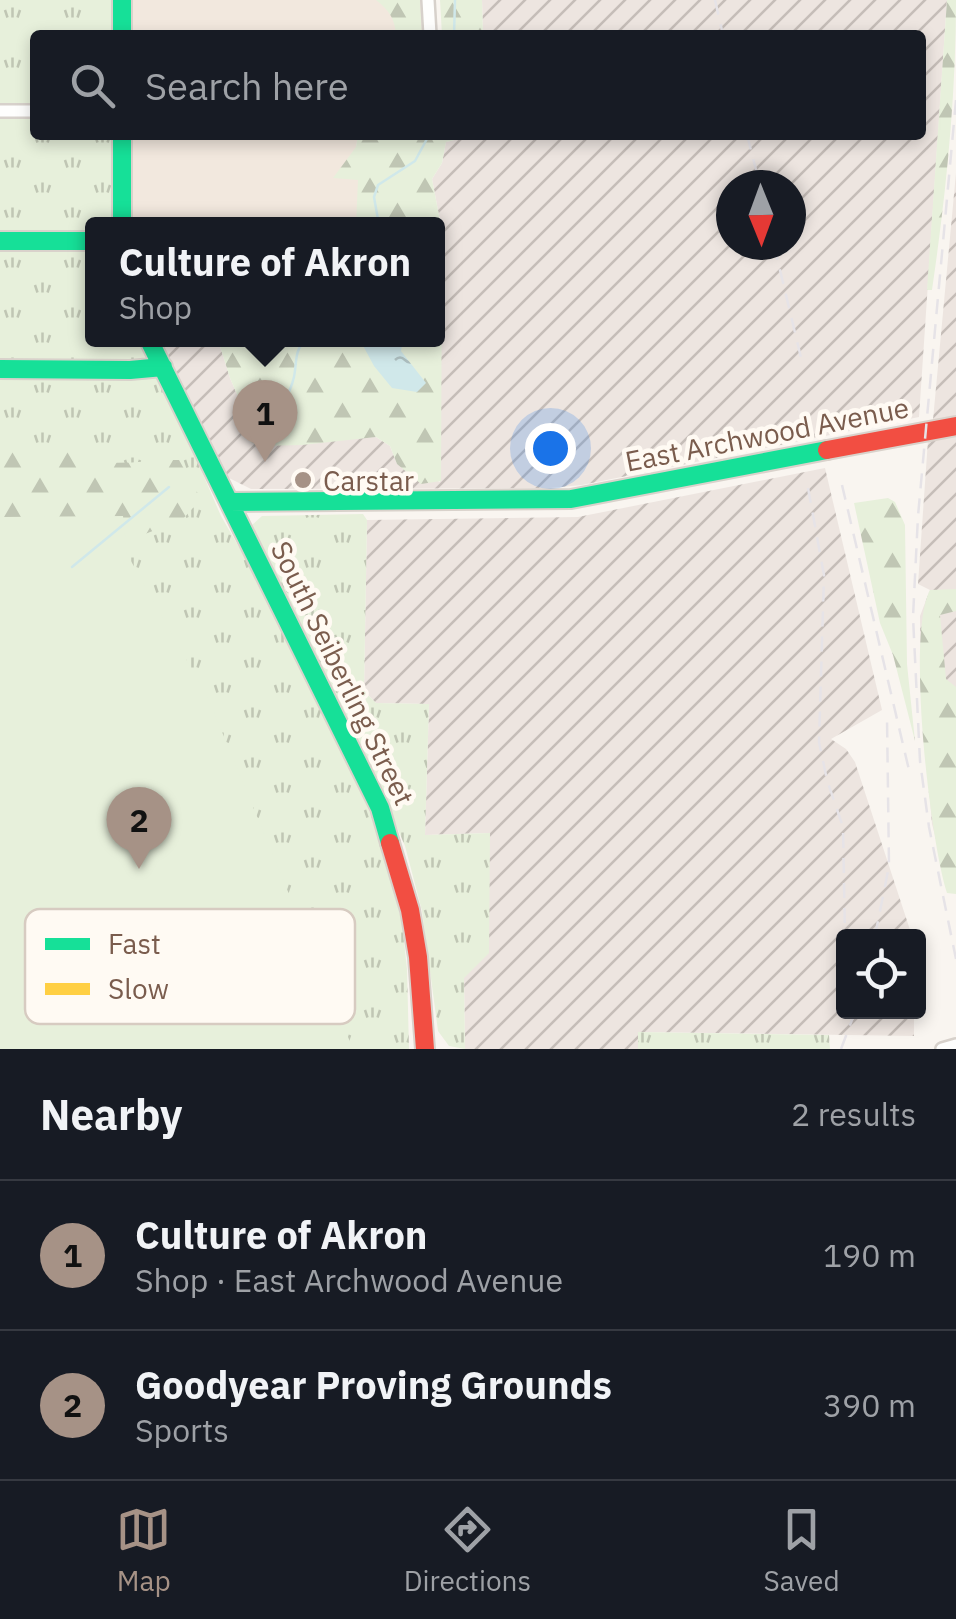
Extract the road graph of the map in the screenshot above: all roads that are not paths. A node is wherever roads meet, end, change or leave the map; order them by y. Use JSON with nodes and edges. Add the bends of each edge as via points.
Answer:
{"nodes":[{"id":1,"x":122,"y":0,"type":"edge"},
{"id":2,"x":428,"y":0,"type":"edge"},
{"id":3,"x":122,"y":30,"type":"edge"},
{"id":4,"x":430,"y":30,"type":"edge"},
{"id":5,"x":0,"y":111,"type":"edge"},
{"id":6,"x":30,"y":111,"type":"edge"},
{"id":7,"x":122,"y":140,"type":"edge"},
{"id":8,"x":122,"y":217,"type":"edge"},
{"id":9,"x":0,"y":240,"type":"edge"},
{"id":10,"x":85,"y":241,"type":"edge"},
{"id":11,"x":153,"y":347,"type":"edge"},
{"id":12,"x":163,"y":367,"type":"junction"},
{"id":13,"x":0,"y":369,"type":"edge"},
{"id":14,"x":956,"y":426,"type":"edge"},
{"id":15,"x":229,"y":502,"type":"junction"},
{"id":16,"x":956,"y":1045,"type":"edge"},
{"id":17,"x":425,"y":1049,"type":"edge"},
{"id":18,"x":942,"y":1049,"type":"edge"}],
"edges":[{"from":1,"to":3,"type":"main road"},
{"from":2,"to":4,"type":"street"},
{"from":5,"to":6,"type":"street"},
{"from":7,"to":8,"type":"main road"},
{"from":9,"to":10,"type":"main road"},
{"from":11,"to":12,"type":"main road","name":"South Seiberling Street"},
{"from":12,"to":13,"type":"main road"},
{"from":12,"to":15,"type":"main road","name":"South Seiberling Street"},
{"from":14,"to":15,"type":"main road","name":"East Archwood Avenue","via":[[571,499]]},
{"from":15,"to":17,"type":"main road","name":"South Seiberling Street","via":[[392,840],[415,934]]},
{"from":16,"to":18,"type":"street"}]}
